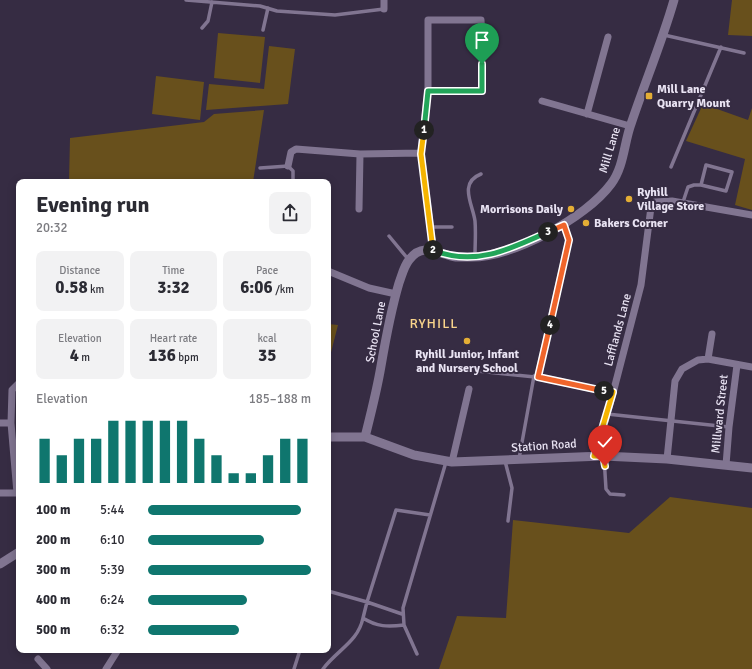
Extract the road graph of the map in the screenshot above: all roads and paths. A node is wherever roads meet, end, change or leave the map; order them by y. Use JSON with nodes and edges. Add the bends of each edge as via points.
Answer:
{"nodes":[{"id":1,"x":186,"y":0,"type":"edge"},
{"id":2,"x":384,"y":0,"type":"edge"},
{"id":3,"x":674,"y":0,"type":"edge"},
{"id":4,"x":212,"y":2,"type":"junction"},
{"id":5,"x":268,"y":8,"type":"junction"},
{"id":6,"x":384,"y":9,"type":"joint"},
{"id":7,"x":202,"y":28,"type":"dead end"},
{"id":8,"x":262,"y":30,"type":"dead end"},
{"id":9,"x":664,"y":35,"type":"junction"},
{"id":10,"x":482,"y":37,"type":"joint"},
{"id":11,"x":608,"y":37,"type":"dead end"},
{"id":12,"x":721,"y":48,"type":"junction"},
{"id":13,"x":482,"y":50,"type":"dead end"},
{"id":14,"x":744,"y":53,"type":"dead end"},
{"id":15,"x":482,"y":64,"type":"dead end"},
{"id":16,"x":482,"y":77,"type":"joint"},
{"id":17,"x":428,"y":91,"type":"junction"},
{"id":18,"x":542,"y":101,"type":"dead end"},
{"id":19,"x":553,"y":104,"type":"junction"},
{"id":20,"x":551,"y":112,"type":"dead end"},
{"id":21,"x":586,"y":114,"type":"junction"},
{"id":22,"x":630,"y":126,"type":"junction"},
{"id":23,"x":360,"y":154,"type":"junction"},
{"id":24,"x":421,"y":154,"type":"junction"},
{"id":25,"x":288,"y":166,"type":"junction"},
{"id":26,"x":671,"y":167,"type":"dead end"},
{"id":27,"x":260,"y":168,"type":"dead end"},
{"id":28,"x":481,"y":174,"type":"dead end"},
{"id":29,"x":293,"y":179,"type":"edge"},
{"id":30,"x":701,"y":185,"type":"junction"},
{"id":31,"x":683,"y":202,"type":"junction"},
{"id":32,"x":359,"y":209,"type":"dead end"},
{"id":33,"x":752,"y":216,"type":"edge"},
{"id":34,"x":564,"y":225,"type":"junction"},
{"id":35,"x":431,"y":227,"type":"junction"},
{"id":36,"x":452,"y":228,"type":"dead end"},
{"id":37,"x":389,"y":236,"type":"dead end"},
{"id":38,"x":433,"y":249,"type":"junction"},
{"id":39,"x":475,"y":257,"type":"junction"},
{"id":40,"x":409,"y":260,"type":"junction"},
{"id":41,"x":331,"y":272,"type":"edge"},
{"id":42,"x":396,"y":294,"type":"junction"},
{"id":43,"x":712,"y":334,"type":"dead end"},
{"id":44,"x":708,"y":359,"type":"junction"},
{"id":45,"x":737,"y":365,"type":"junction"},
{"id":46,"x":752,"y":367,"type":"edge"},
{"id":47,"x":468,"y":370,"type":"dead end"},
{"id":48,"x":536,"y":377,"type":"junction"},
{"id":49,"x":16,"y":387,"type":"edge"},
{"id":50,"x":469,"y":389,"type":"dead end"},
{"id":51,"x":613,"y":392,"type":"junction"},
{"id":52,"x":607,"y":414,"type":"junction"},
{"id":53,"x":670,"y":421,"type":"junction"},
{"id":54,"x":0,"y":423,"type":"edge"},
{"id":55,"x":11,"y":423,"type":"junction"},
{"id":56,"x":729,"y":427,"type":"junction"},
{"id":57,"x":365,"y":437,"type":"junction"},
{"id":58,"x":331,"y":438,"type":"edge"},
{"id":59,"x":599,"y":456,"type":"junction"},
{"id":60,"x":667,"y":459,"type":"junction"},
{"id":61,"x":519,"y":460,"type":"junction"},
{"id":62,"x":449,"y":461,"type":"junction"},
{"id":63,"x":505,"y":461,"type":"junction"},
{"id":64,"x":726,"y":465,"type":"junction"},
{"id":65,"x":752,"y":468,"type":"edge"},
{"id":66,"x":16,"y":473,"type":"edge"},
{"id":67,"x":0,"y":492,"type":"edge"},
{"id":68,"x":16,"y":493,"type":"edge"},
{"id":69,"x":624,"y":495,"type":"dead end"},
{"id":70,"x":430,"y":515,"type":"junction"},
{"id":71,"x":508,"y":521,"type":"dead end"},
{"id":72,"x":16,"y":554,"type":"edge"},
{"id":73,"x":0,"y":564,"type":"edge"},
{"id":74,"x":331,"y":592,"type":"edge"},
{"id":75,"x":368,"y":602,"type":"junction"},
{"id":76,"x":402,"y":614,"type":"junction"},
{"id":77,"x":363,"y":618,"type":"junction"},
{"id":78,"x":404,"y":625,"type":"junction"},
{"id":79,"x":116,"y":653,"type":"edge"},
{"id":80,"x":299,"y":653,"type":"edge"},
{"id":81,"x":417,"y":654,"type":"dead end"},
{"id":82,"x":38,"y":660,"type":"dead end"},
{"id":83,"x":46,"y":669,"type":"edge"},
{"id":84,"x":106,"y":669,"type":"edge"},
{"id":85,"x":294,"y":669,"type":"edge"},
{"id":86,"x":323,"y":669,"type":"edge"}],
"edges":[{"from":1,"to":4,"type":"lane"},
{"from":2,"to":6,"type":"street"},
{"from":3,"to":9,"type":"street","name":"Mill Lane"},
{"from":4,"to":5,"type":"lane"},
{"from":4,"to":7,"type":"lane","via":[[208,21]]},
{"from":5,"to":6,"type":"lane","via":[[277,11],[335,15]]},
{"from":5,"to":8,"type":"lane"},
{"from":9,"to":12,"type":"lane"},
{"from":9,"to":22,"type":"street","name":"Mill Lane"},
{"from":10,"to":13,"type":"lane"},
{"from":10,"to":17,"type":"street","via":[[481,20],[428,20]]},
{"from":11,"to":21,"type":"street"},
{"from":12,"to":14,"type":"lane"},
{"from":12,"to":26,"type":"lane"},
{"from":15,"to":16,"type":"lane"},
{"from":16,"to":17,"type":"street","via":[[482,91]]},
{"from":17,"to":24,"type":"street"},
{"from":18,"to":19,"type":"street"},
{"from":19,"to":20,"type":"street"},
{"from":19,"to":21,"type":"street"},
{"from":21,"to":22,"type":"street"},
{"from":22,"to":34,"type":"street","name":"Mill Lane","via":[[619,168],[612,183],[599,198]]},
{"from":23,"to":24,"type":"street"},
{"from":23,"to":25,"type":"street","via":[[296,149],[291,152]]},
{"from":23,"to":32,"type":"street"},
{"from":24,"to":35,"type":"street"},
{"from":25,"to":27,"type":"lane"},
{"from":25,"to":29,"type":"lane","via":[[293,171]]},
{"from":28,"to":39,"type":"lane","via":[[470,182],[468,198],[475,227]]},
{"from":30,"to":30,"type":"lane","via":[[726,192],[732,172],[706,165]]},
{"from":30,"to":31,"type":"lane","via":[[688,187]]},
{"from":31,"to":33,"type":"street"},
{"from":31,"to":51,"type":"street","name":"Lafflands Lane","via":[[660,201],[651,207],[641,285]]},
{"from":34,"to":39,"type":"street","name":"Mill Lane","via":[[496,254]]},
{"from":34,"to":48,"type":"street","via":[[569,240]]},
{"from":35,"to":36,"type":"lane"},
{"from":35,"to":38,"type":"street"},
{"from":37,"to":40,"type":"lane"},
{"from":38,"to":39,"type":"street","name":"Mill Lane","via":[[457,257]]},
{"from":38,"to":40,"type":"street","via":[[417,253]]},
{"from":40,"to":42,"type":"street","name":"School Lane"},
{"from":41,"to":42,"type":"street","via":[[369,288]]},
{"from":42,"to":57,"type":"street","name":"School Lane","via":[[389,316]]},
{"from":43,"to":44,"type":"street"},
{"from":44,"to":45,"type":"street"},
{"from":44,"to":53,"type":"street","via":[[686,365],[678,374]]},
{"from":45,"to":46,"type":"street"},
{"from":45,"to":56,"type":"street","name":"Millward Street"},
{"from":47,"to":48,"type":"lane"},
{"from":48,"to":51,"type":"street"},
{"from":48,"to":61,"type":"lane"},
{"from":49,"to":55,"type":"street","via":[[12,390]]},
{"from":50,"to":62,"type":"street"},
{"from":51,"to":52,"type":"street","name":"Lafflands Lane"},
{"from":52,"to":53,"type":"lane"},
{"from":52,"to":59,"type":"street","name":"Lafflands Lane"},
{"from":53,"to":56,"type":"lane"},
{"from":53,"to":60,"type":"street"},
{"from":54,"to":55,"type":"street"},
{"from":55,"to":66,"type":"street"},
{"from":56,"to":64,"type":"street","name":"Millward Street"},
{"from":57,"to":58,"type":"street"},
{"from":57,"to":62,"type":"street","name":"Station Road","via":[[414,455]]},
{"from":59,"to":60,"type":"street","name":"Station Road"},
{"from":59,"to":61,"type":"street","name":"Station Road"},
{"from":59,"to":69,"type":"lane","via":[[606,489],[610,494]]},
{"from":60,"to":64,"type":"street","name":"Station Road"},
{"from":61,"to":63,"type":"street","name":"Station Road"},
{"from":62,"to":63,"type":"street","name":"Station Road"},
{"from":62,"to":70,"type":"lane"},
{"from":63,"to":71,"type":"lane","via":[[512,488]]},
{"from":64,"to":65,"type":"street","name":"Station Road"},
{"from":67,"to":68,"type":"street"},
{"from":70,"to":75,"type":"lane","via":[[396,510]]},
{"from":70,"to":76,"type":"lane"},
{"from":72,"to":73,"type":"street"},
{"from":74,"to":75,"type":"lane"},
{"from":75,"to":76,"type":"lane"},
{"from":75,"to":77,"type":"lane"},
{"from":76,"to":78,"type":"lane"},
{"from":77,"to":78,"type":"lane","via":[[380,626]]},
{"from":77,"to":86,"type":"lane","via":[[353,641]]},
{"from":78,"to":81,"type":"lane"},
{"from":79,"to":84,"type":"street"},
{"from":80,"to":85,"type":"lane"},
{"from":82,"to":83,"type":"street"}]}
